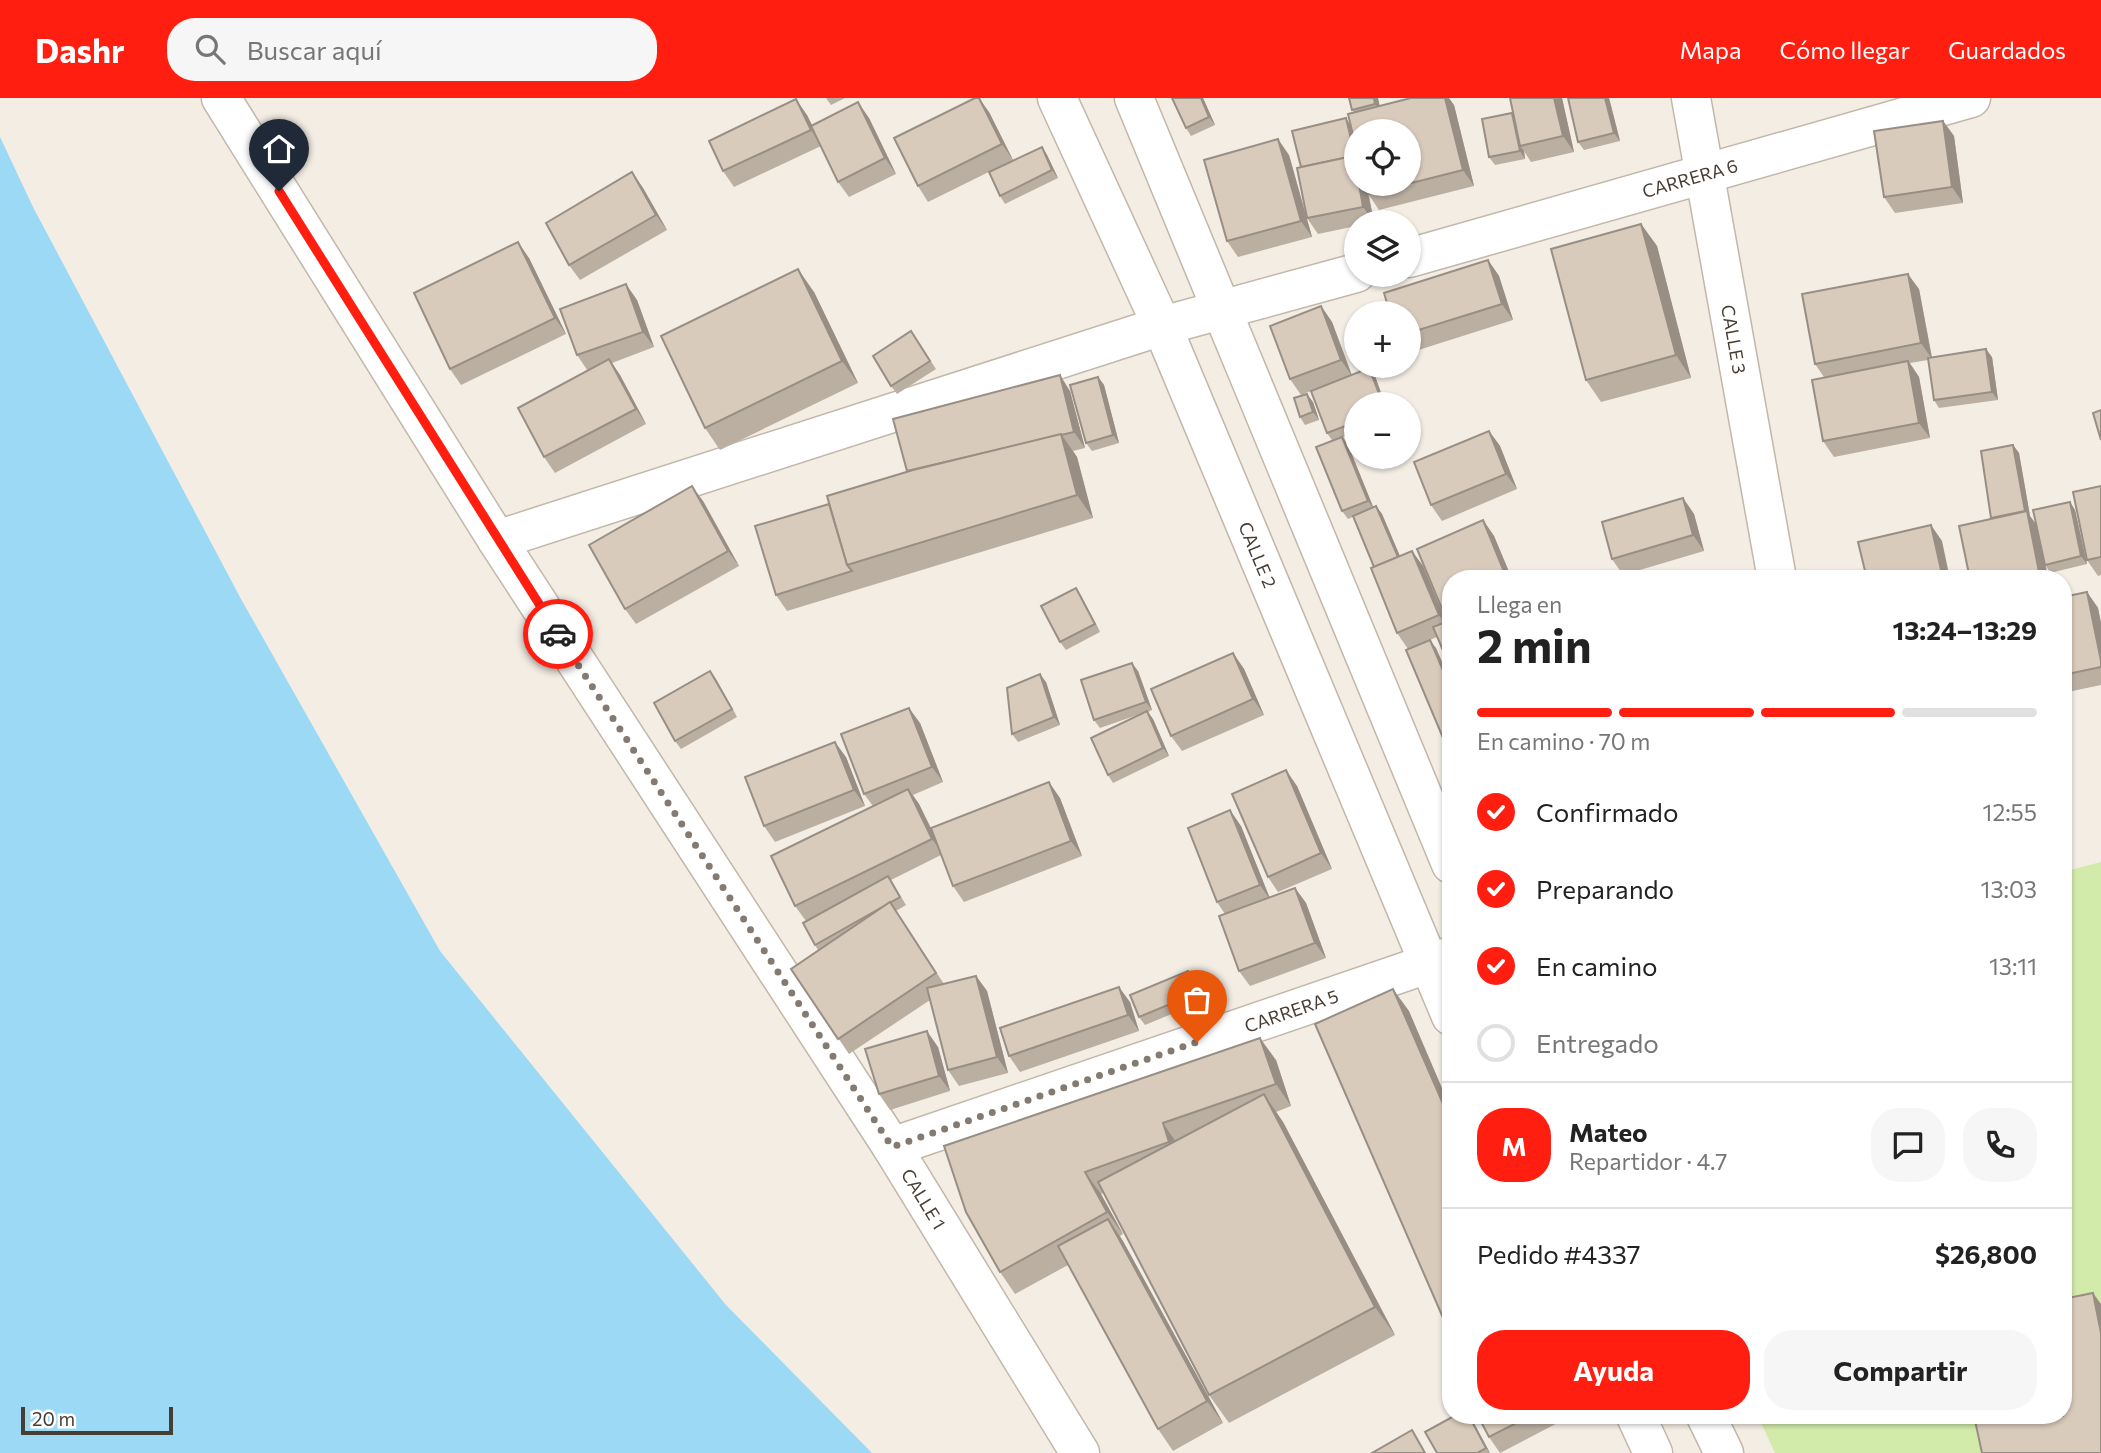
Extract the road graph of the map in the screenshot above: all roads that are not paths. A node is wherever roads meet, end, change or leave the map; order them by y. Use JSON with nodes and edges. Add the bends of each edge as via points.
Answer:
{"nodes":[{"id":1,"x":221,"y":98,"type":"edge"},
{"id":2,"x":1057,"y":98,"type":"edge"},
{"id":3,"x":1134,"y":98,"type":"edge"},
{"id":4,"x":1690,"y":98,"type":"edge"},
{"id":5,"x":1971,"y":98,"type":"edge"},
{"id":6,"x":1706,"y":173,"type":"junction"},
{"id":7,"x":1421,"y":255,"type":"edge"},
{"id":8,"x":1344,"y":276,"type":"edge"},
{"id":9,"x":1223,"y":311,"type":"junction"},
{"id":10,"x":1162,"y":326,"type":"junction"},
{"id":11,"x":497,"y":540,"type":"junction"},
{"id":12,"x":1775,"y":570,"type":"edge"},
{"id":13,"x":1442,"y":842,"type":"edge"},
{"id":14,"x":1439,"y":960,"type":"edge"},
{"id":15,"x":892,"y":1147,"type":"junction"},
{"id":16,"x":1640,"y":1424,"type":"edge"},
{"id":17,"x":1710,"y":1424,"type":"edge"},
{"id":18,"x":1080,"y":1453,"type":"edge"},
{"id":19,"x":1653,"y":1453,"type":"edge"},
{"id":20,"x":1724,"y":1453,"type":"edge"}],
"edges":[{"from":1,"to":11,"type":"street","name":"CALLE 1"},
{"from":2,"to":10,"type":"street","name":"CALLE 2"},
{"from":3,"to":9,"type":"street"},
{"from":4,"to":6,"type":"street","name":"CALLE 3"},
{"from":5,"to":6,"type":"street","name":"CARRERA 6"},
{"from":6,"to":7,"type":"street","name":"CARRERA 6"},
{"from":6,"to":12,"type":"street","name":"CALLE 3"},
{"from":8,"to":9,"type":"street"},
{"from":9,"to":10,"type":"street"},
{"from":9,"to":13,"type":"street"},
{"from":10,"to":11,"type":"street"},
{"from":10,"to":14,"type":"street","name":"CALLE 2"},
{"from":11,"to":15,"type":"street","name":"CALLE 1"},
{"from":14,"to":15,"type":"street","name":"CARRERA 5"},
{"from":15,"to":18,"type":"street","name":"CALLE 1"},
{"from":16,"to":19,"type":"street"},
{"from":17,"to":20,"type":"street"}]}
